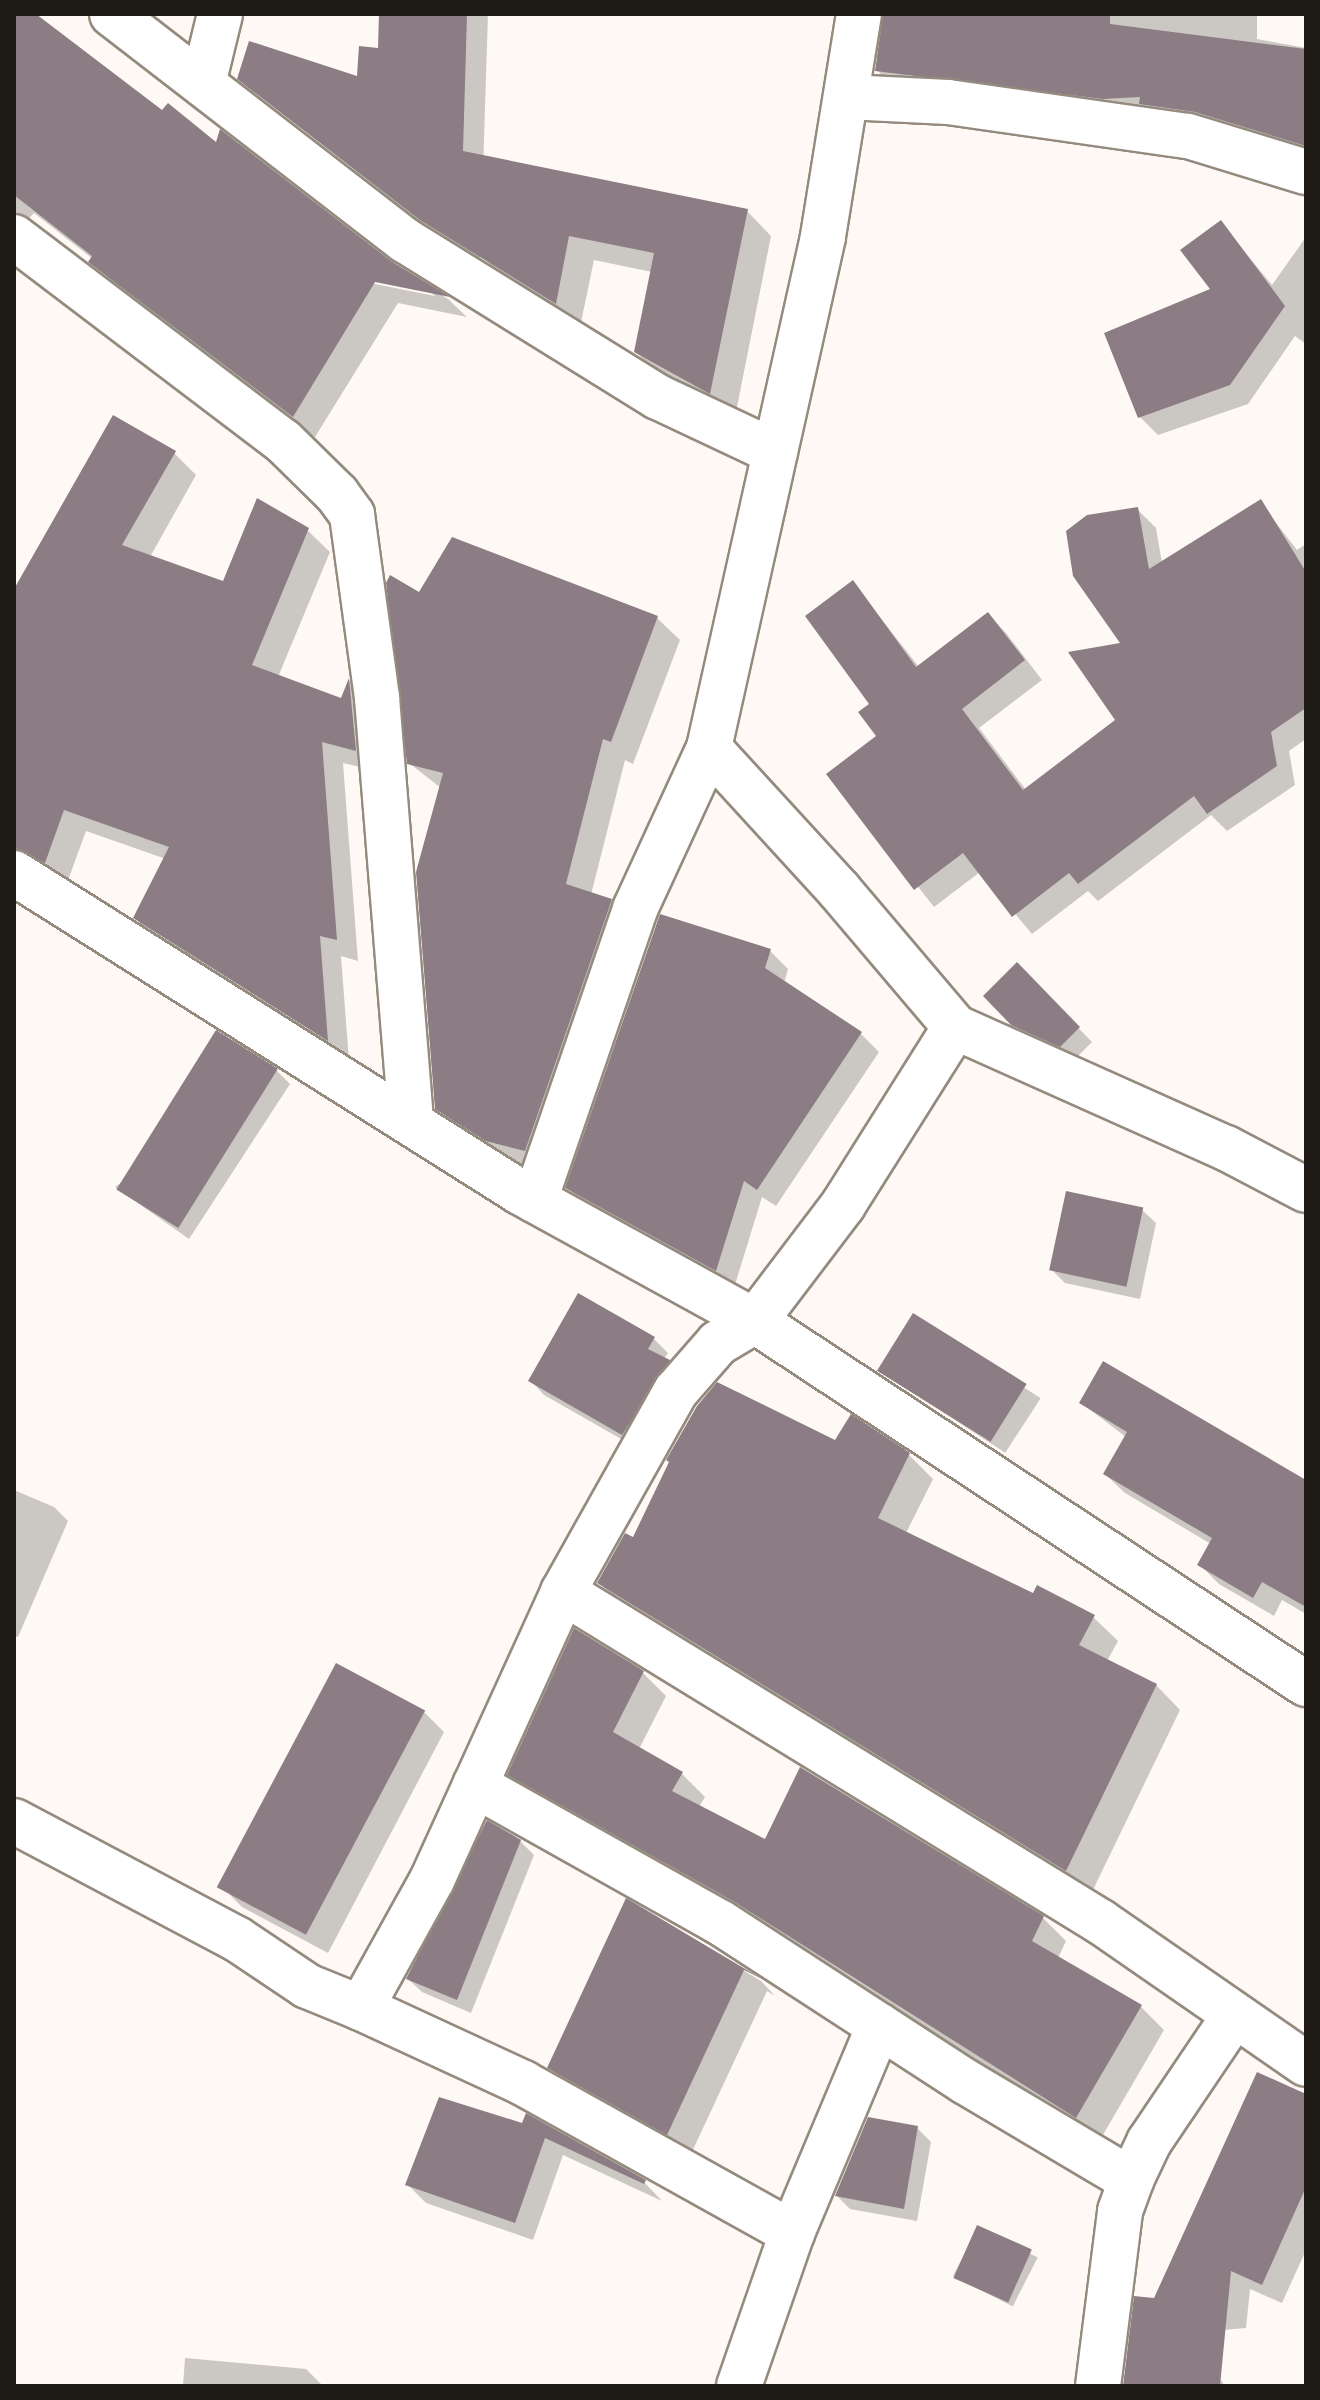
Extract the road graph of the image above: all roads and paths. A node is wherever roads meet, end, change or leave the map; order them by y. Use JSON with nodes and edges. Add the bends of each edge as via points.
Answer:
{"nodes":[{"id":1,"x":112,"y":14,"type":"edge"},
{"id":2,"x":220,"y":14,"type":"edge"},
{"id":3,"x":859,"y":14,"type":"edge"},
{"id":4,"x":203,"y":84,"type":"junction"},
{"id":5,"x":846,"y":97,"type":"junction"},
{"id":6,"x":1306,"y":172,"type":"edge"},
{"id":7,"x":14,"y":237,"type":"edge"},
{"id":8,"x":775,"y":452,"type":"junction"},
{"id":9,"x":709,"y":748,"type":"junction"},
{"id":10,"x":14,"y":873,"type":"edge"},
{"id":11,"x":955,"y":1027,"type":"junction"},
{"id":12,"x":411,"y":1120,"type":"junction"},
{"id":13,"x":1306,"y":1190,"type":"edge"},
{"id":14,"x":535,"y":1200,"type":"junction"},
{"id":15,"x":755,"y":1321,"type":"junction"},
{"id":16,"x":563,"y":1592,"type":"junction"},
{"id":17,"x":1306,"y":1684,"type":"edge"},
{"id":18,"x":475,"y":1785,"type":"junction"},
{"id":19,"x":14,"y":1821,"type":"edge"},
{"id":20,"x":361,"y":2008,"type":"junction"},
{"id":21,"x":1234,"y":2016,"type":"junction"},
{"id":22,"x":879,"y":2026,"type":"junction"},
{"id":23,"x":1306,"y":2064,"type":"edge"},
{"id":24,"x":1131,"y":2180,"type":"junction"},
{"id":25,"x":792,"y":2233,"type":"junction"},
{"id":26,"x":739,"y":2386,"type":"edge"},
{"id":27,"x":1098,"y":2386,"type":"edge"}],
"edges":[{"from":1,"to":4,"type":"street"},
{"from":2,"to":4,"type":"street"},
{"from":3,"to":5,"type":"street"},
{"from":4,"to":8,"type":"street","via":[[445,267],[658,397]]},
{"from":5,"to":6,"type":"street","via":[[948,102],[1188,136]]},
{"from":5,"to":8,"type":"street","via":[[823,237]]},
{"from":7,"to":12,"type":"street","via":[[283,441],[352,515],[377,698]]},
{"from":8,"to":9,"type":"street"},
{"from":9,"to":11,"type":"street"},
{"from":9,"to":14,"type":"street","via":[[635,909]]},
{"from":10,"to":12,"type":"street"},
{"from":11,"to":13,"type":"street","via":[[1226,1148]]},
{"from":11,"to":15,"type":"street","via":[[843,1205]]},
{"from":12,"to":14,"type":"street"},
{"from":14,"to":15,"type":"street"},
{"from":15,"to":16,"type":"street","via":[[718,1343],[676,1391]]},
{"from":15,"to":17,"type":"street"},
{"from":16,"to":18,"type":"street"},
{"from":16,"to":21,"type":"street","via":[[1101,1922]]},
{"from":18,"to":20,"type":"street","via":[[432,1880]]},
{"from":18,"to":22,"type":"street","via":[[721,1923]]},
{"from":19,"to":20,"type":"street","via":[[237,1939],[307,1986]]},
{"from":20,"to":25,"type":"street","via":[[523,2083]]},
{"from":21,"to":23,"type":"street"},
{"from":21,"to":24,"type":"street","via":[[1149,2142]]},
{"from":22,"to":24,"type":"street"},
{"from":22,"to":25,"type":"street"},
{"from":24,"to":27,"type":"street","via":[[1120,2211]]},
{"from":25,"to":26,"type":"street"}]}
